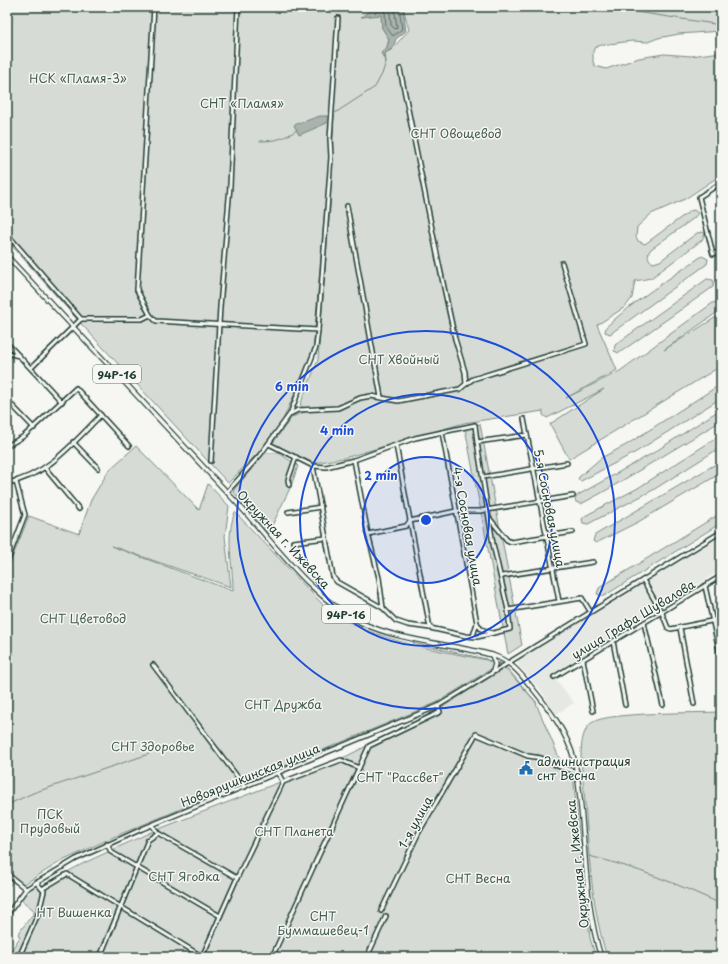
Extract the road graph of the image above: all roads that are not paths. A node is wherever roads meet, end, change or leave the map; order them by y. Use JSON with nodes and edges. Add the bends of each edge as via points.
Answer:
{"nodes":[{"id":1,"x":154,"y":7,"type":"edge"},
{"id":2,"x":238,"y":7,"type":"edge"},
{"id":3,"x":338,"y":18,"type":"dead end"},
{"id":4,"x":400,"y":69,"type":"dead end"},
{"id":5,"x":721,"y":183,"type":"edge"},
{"id":6,"x":347,"y":206,"type":"dead end"},
{"id":7,"x":7,"y":234,"type":"edge"},
{"id":8,"x":721,"y":252,"type":"edge"},
{"id":9,"x":7,"y":256,"type":"edge"},
{"id":10,"x":562,"y":263,"type":"dead end"},
{"id":11,"x":150,"y":315,"type":"junction"},
{"id":12,"x":81,"y":319,"type":"junction"},
{"id":13,"x":219,"y":325,"type":"junction"},
{"id":14,"x":72,"y":327,"type":"junction"},
{"id":15,"x":318,"y":330,"type":"junction"},
{"id":16,"x":7,"y":342,"type":"edge"},
{"id":17,"x":7,"y":353,"type":"edge"},
{"id":18,"x":20,"y":356,"type":"junction"},
{"id":19,"x":31,"y":368,"type":"junction"},
{"id":20,"x":466,"y":384,"type":"junction"},
{"id":21,"x":381,"y":397,"type":"junction"},
{"id":22,"x":7,"y":400,"type":"edge"},
{"id":23,"x":62,"y":402,"type":"junction"},
{"id":24,"x":290,"y":414,"type":"junction"},
{"id":25,"x":101,"y":415,"type":"junction"},
{"id":26,"x":524,"y":419,"type":"dead end"},
{"id":27,"x":34,"y":428,"type":"junction"},
{"id":28,"x":442,"y":432,"type":"junction"},
{"id":29,"x":527,"y":435,"type":"junction"},
{"id":30,"x":73,"y":442,"type":"junction"},
{"id":31,"x":477,"y":442,"type":"junction"},
{"id":32,"x":268,"y":444,"type":"junction"},
{"id":33,"x":396,"y":445,"type":"junction"},
{"id":34,"x":7,"y":446,"type":"edge"},
{"id":35,"x":129,"y":446,"type":"dead end"},
{"id":36,"x":296,"y":457,"type":"junction"},
{"id":37,"x":354,"y":460,"type":"junction"},
{"id":38,"x":211,"y":461,"type":"dead end"},
{"id":39,"x":567,"y":463,"type":"dead end"},
{"id":40,"x":314,"y":466,"type":"junction"},
{"id":41,"x":45,"y":468,"type":"junction"},
{"id":42,"x":98,"y":468,"type":"dead end"},
{"id":43,"x":533,"y":468,"type":"junction"},
{"id":44,"x":483,"y":477,"type":"junction"},
{"id":45,"x":16,"y":482,"type":"junction"},
{"id":46,"x":7,"y":483,"type":"edge"},
{"id":47,"x":289,"y":485,"type":"dead end"},
{"id":48,"x":227,"y":492,"type":"junction"},
{"id":49,"x":573,"y":496,"type":"dead end"},
{"id":50,"x":540,"y":503,"type":"junction"},
{"id":51,"x":320,"y":507,"type":"junction"},
{"id":52,"x":78,"y":509,"type":"dead end"},
{"id":53,"x":488,"y":510,"type":"junction"},
{"id":54,"x":456,"y":511,"type":"junction"},
{"id":55,"x":288,"y":512,"type":"dead end"},
{"id":56,"x":490,"y":520,"type":"junction"},
{"id":57,"x":410,"y":521,"type":"junction"},
{"id":58,"x":573,"y":532,"type":"dead end"},
{"id":59,"x":721,"y":532,"type":"edge"},
{"id":60,"x":368,"y":534,"type":"junction"},
{"id":61,"x":546,"y":536,"type":"junction"},
{"id":62,"x":326,"y":538,"type":"junction"},
{"id":63,"x":293,"y":542,"type":"dead end"},
{"id":64,"x":7,"y":562,"type":"edge"},
{"id":65,"x":593,"y":562,"type":"dead end"},
{"id":66,"x":553,"y":568,"type":"junction"},
{"id":67,"x":502,"y":576,"type":"junction"},
{"id":68,"x":721,"y":576,"type":"edge"},
{"id":69,"x":643,"y":580,"type":"junction"},
{"id":70,"x":705,"y":586,"type":"junction"},
{"id":71,"x":559,"y":601,"type":"junction"},
{"id":72,"x":383,"y":608,"type":"junction"},
{"id":73,"x":508,"y":610,"type":"junction"},
{"id":74,"x":590,"y":612,"type":"junction"},
{"id":75,"x":662,"y":612,"type":"junction"},
{"id":76,"x":721,"y":619,"type":"edge"},
{"id":77,"x":713,"y":621,"type":"junction"},
{"id":78,"x":477,"y":623,"type":"junction"},
{"id":79,"x":644,"y":623,"type":"junction"},
{"id":80,"x":430,"y":628,"type":"junction"},
{"id":81,"x":680,"y":628,"type":"junction"},
{"id":82,"x":493,"y":633,"type":"junction"},
{"id":83,"x":473,"y":636,"type":"junction"},
{"id":84,"x":613,"y":642,"type":"junction"},
{"id":85,"x":492,"y":655,"type":"junction"},
{"id":86,"x":721,"y":659,"type":"edge"},
{"id":87,"x":583,"y":660,"type":"junction"},
{"id":88,"x":508,"y":662,"type":"junction"},
{"id":89,"x":153,"y":665,"type":"dead end"},
{"id":90,"x":493,"y":671,"type":"junction"},
{"id":91,"x":554,"y":677,"type":"dead end"},
{"id":92,"x":694,"y":704,"type":"dead end"},
{"id":93,"x":625,"y":705,"type":"dead end"},
{"id":94,"x":663,"y":705,"type":"dead end"},
{"id":95,"x":438,"y":706,"type":"junction"},
{"id":96,"x":593,"y":711,"type":"dead end"},
{"id":97,"x":359,"y":768,"type":"junction"},
{"id":98,"x":576,"y":772,"type":"junction"},
{"id":99,"x":278,"y":773,"type":"junction"},
{"id":100,"x":283,"y":782,"type":"junction"},
{"id":101,"x":245,"y":787,"type":"junction"},
{"id":102,"x":152,"y":825,"type":"junction"},
{"id":103,"x":158,"y":832,"type":"junction"},
{"id":104,"x":107,"y":844,"type":"junction"},
{"id":105,"x":137,"y":868,"type":"junction"},
{"id":106,"x":7,"y":874,"type":"edge"},
{"id":107,"x":237,"y":878,"type":"junction"},
{"id":108,"x":36,"y":882,"type":"junction"},
{"id":109,"x":26,"y":889,"type":"junction"},
{"id":110,"x":42,"y":889,"type":"junction"},
{"id":111,"x":120,"y":908,"type":"junction"},
{"id":112,"x":381,"y":911,"type":"dead end"},
{"id":113,"x":7,"y":915,"type":"edge"},
{"id":114,"x":220,"y":916,"type":"junction"},
{"id":115,"x":386,"y":916,"type":"dead end"},
{"id":116,"x":19,"y":957,"type":"edge"},
{"id":117,"x":100,"y":957,"type":"edge"},
{"id":118,"x":202,"y":957,"type":"edge"},
{"id":119,"x":272,"y":957,"type":"edge"},
{"id":120,"x":367,"y":957,"type":"edge"},
{"id":121,"x":601,"y":957,"type":"edge"}],
"edges":[{"from":1,"to":11,"type":"street","via":[[136,286]]},
{"from":2,"to":13,"type":"street","via":[[230,186]]},
{"from":3,"to":15,"type":"street"},
{"from":4,"to":20,"type":"street"},
{"from":5,"to":8,"type":"street","via":[[699,196],[713,254]]},
{"from":6,"to":21,"type":"street"},
{"from":7,"to":12,"type":"street"},
{"from":9,"to":14,"type":"main road","name":"Окружная г. Ижевска","number":"94Р-16"},
{"from":10,"to":20,"type":"street","via":[[586,344],[472,379]]},
{"from":11,"to":12,"type":"street","via":[[142,319]]},
{"from":11,"to":13,"type":"street","via":[[156,322]]},
{"from":12,"to":14,"type":"street"},
{"from":13,"to":15,"type":"street"},
{"from":13,"to":38,"type":"street"},
{"from":14,"to":19,"type":"street"},
{"from":14,"to":48,"type":"main road","name":"Окружная г. Ижевска","number":"94Р-16"},
{"from":15,"to":24,"type":"street","via":[[316,347]]},
{"from":16,"to":18,"type":"street"},
{"from":17,"to":18,"type":"street"},
{"from":18,"to":19,"type":"street"},
{"from":19,"to":23,"type":"street"},
{"from":20,"to":21,"type":"street","via":[[460,389],[398,402]]},
{"from":21,"to":24,"type":"street","via":[[360,398],[338,408],[298,410]]},
{"from":22,"to":27,"type":"street"},
{"from":23,"to":25,"type":"street","via":[[76,388]]},
{"from":23,"to":27,"type":"street"},
{"from":24,"to":32,"type":"street"},
{"from":25,"to":30,"type":"street"},
{"from":25,"to":35,"type":"street"},
{"from":26,"to":29,"type":"street","name":"5-я Сосновая улица"},
{"from":27,"to":34,"type":"street"},
{"from":28,"to":31,"type":"street","via":[[475,425]]},
{"from":28,"to":33,"type":"street"},
{"from":28,"to":54,"type":"street","name":"4-я Сосновая улица"},
{"from":29,"to":31,"type":"street"},
{"from":29,"to":43,"type":"street","name":"5-я Сосновая улица"},
{"from":30,"to":41,"type":"street"},
{"from":30,"to":42,"type":"street"},
{"from":31,"to":44,"type":"street"},
{"from":32,"to":36,"type":"street"},
{"from":32,"to":48,"type":"street"},
{"from":33,"to":37,"type":"street"},
{"from":33,"to":57,"type":"street"},
{"from":36,"to":40,"type":"street"},
{"from":36,"to":47,"type":"street","via":[[288,480]]},
{"from":37,"to":40,"type":"street","via":[[326,467]]},
{"from":37,"to":60,"type":"street"},
{"from":39,"to":43,"type":"street"},
{"from":40,"to":51,"type":"street"},
{"from":41,"to":45,"type":"street"},
{"from":41,"to":52,"type":"street"},
{"from":43,"to":44,"type":"street"},
{"from":43,"to":50,"type":"street","name":"5-я Сосновая улица"},
{"from":44,"to":53,"type":"street"},
{"from":45,"to":46,"type":"street"},
{"from":45,"to":64,"type":"street","via":[[25,515]]},
{"from":48,"to":85,"type":"main road","name":"Окружная г. Ижевска","number":"94Р-16","via":[[312,587],[349,616],[378,629]]},
{"from":49,"to":50,"type":"street"},
{"from":50,"to":53,"type":"street"},
{"from":50,"to":61,"type":"street","name":"5-я Сосновая улица"},
{"from":51,"to":55,"type":"street"},
{"from":51,"to":62,"type":"street"},
{"from":53,"to":54,"type":"street"},
{"from":53,"to":56,"type":"street"},
{"from":54,"to":57,"type":"street"},
{"from":54,"to":78,"type":"street","name":"4-я Сосновая улица"},
{"from":56,"to":61,"type":"street","via":[[510,541]]},
{"from":56,"to":67,"type":"street","via":[[493,544]]},
{"from":57,"to":60,"type":"street","via":[[406,526]]},
{"from":57,"to":80,"type":"street"},
{"from":58,"to":61,"type":"street"},
{"from":59,"to":69,"type":"street","name":"Новоярушкинская улица"},
{"from":60,"to":72,"type":"street","via":[[379,578]]},
{"from":61,"to":66,"type":"street","name":"5-я Сосновая улица"},
{"from":62,"to":63,"type":"street"},
{"from":62,"to":72,"type":"street","via":[[335,580]]},
{"from":65,"to":66,"type":"street"},
{"from":66,"to":67,"type":"street"},
{"from":66,"to":71,"type":"street","name":"5-я Сосновая улица"},
{"from":67,"to":73,"type":"street"},
{"from":68,"to":70,"type":"street","name":"улица Графа Шувалова"},
{"from":69,"to":74,"type":"street","name":"Новоярушкинская улица"},
{"from":69,"to":75,"type":"street"},
{"from":70,"to":75,"type":"street","name":"улица Графа Шувалова"},
{"from":70,"to":77,"type":"street"},
{"from":71,"to":73,"type":"street"},
{"from":71,"to":74,"type":"street","via":[[582,598]]},
{"from":72,"to":80,"type":"street","via":[[402,623]]},
{"from":73,"to":82,"type":"street","via":[[510,629]]},
{"from":74,"to":88,"type":"street","name":"Новоярушкинская улица"},
{"from":75,"to":79,"type":"street","name":"улица Графа Шувалова"},
{"from":75,"to":81,"type":"street","via":[[668,628]]},
{"from":76,"to":77,"type":"street"},
{"from":77,"to":81,"type":"street"},
{"from":77,"to":86,"type":"street"},
{"from":78,"to":82,"type":"street","via":[[481,629]]},
{"from":78,"to":83,"type":"street"},
{"from":79,"to":84,"type":"street","name":"улица Графа Шувалова"},
{"from":79,"to":94,"type":"street"},
{"from":80,"to":83,"type":"street"},
{"from":81,"to":92,"type":"street"},
{"from":82,"to":83,"type":"street"},
{"from":84,"to":87,"type":"street","name":"улица Графа Шувалова"},
{"from":84,"to":93,"type":"street"},
{"from":85,"to":88,"type":"main road","name":"Окружная г. Ижевска","number":"94Р-16"},
{"from":85,"to":90,"type":"main road","via":[[495,664]]},
{"from":87,"to":91,"type":"street","name":"улица Графа Шувалова"},
{"from":87,"to":96,"type":"street"},
{"from":88,"to":90,"type":"street","name":"Новоярушкинская улица"},
{"from":88,"to":98,"type":"main road","name":"Окружная г. Ижевска","number":"94Р-16","via":[[518,670],[547,705],[563,730]]},
{"from":89,"to":101,"type":"street"},
{"from":90,"to":95,"type":"street","name":"Новоярушкинская улица"},
{"from":95,"to":97,"type":"street","via":[[440,712],[369,746]]},
{"from":95,"to":99,"type":"street","name":"Новоярушкинская улица"},
{"from":97,"to":100,"type":"street","via":[[341,760]]},
{"from":97,"to":119,"type":"street"},
{"from":98,"to":112,"type":"street","name":"1-я улица","via":[[541,758],[528,756],[476,734],[419,832]]},
{"from":98,"to":121,"type":"main road","name":"Окружная г. Ижевска","number":"94Р-16","via":[[588,891],[594,935]]},
{"from":99,"to":100,"type":"street"},
{"from":99,"to":101,"type":"street","name":"Новоярушкинская улица"},
{"from":100,"to":107,"type":"street"},
{"from":101,"to":102,"type":"street","name":"Новоярушкинская улица"},
{"from":102,"to":103,"type":"street"},
{"from":102,"to":104,"type":"street","name":"Новоярушкинская улица"},
{"from":103,"to":105,"type":"street","via":[[148,840]]},
{"from":103,"to":107,"type":"street"},
{"from":104,"to":105,"type":"street","via":[[111,852]]},
{"from":104,"to":108,"type":"street","name":"Новоярушкинская улица"},
{"from":105,"to":111,"type":"street"},
{"from":105,"to":114,"type":"street"},
{"from":106,"to":109,"type":"street"},
{"from":107,"to":114,"type":"street"},
{"from":108,"to":109,"type":"street","name":"Новоярушкинская улица"},
{"from":108,"to":110,"type":"street"},
{"from":109,"to":113,"type":"street","name":"Новоярушкинская улица"},
{"from":110,"to":111,"type":"street","via":[[67,874]]},
{"from":110,"to":116,"type":"street","via":[[44,891],[39,912]]},
{"from":111,"to":117,"type":"street"},
{"from":111,"to":118,"type":"street"},
{"from":114,"to":118,"type":"street"},
{"from":115,"to":120,"type":"street"}]}
